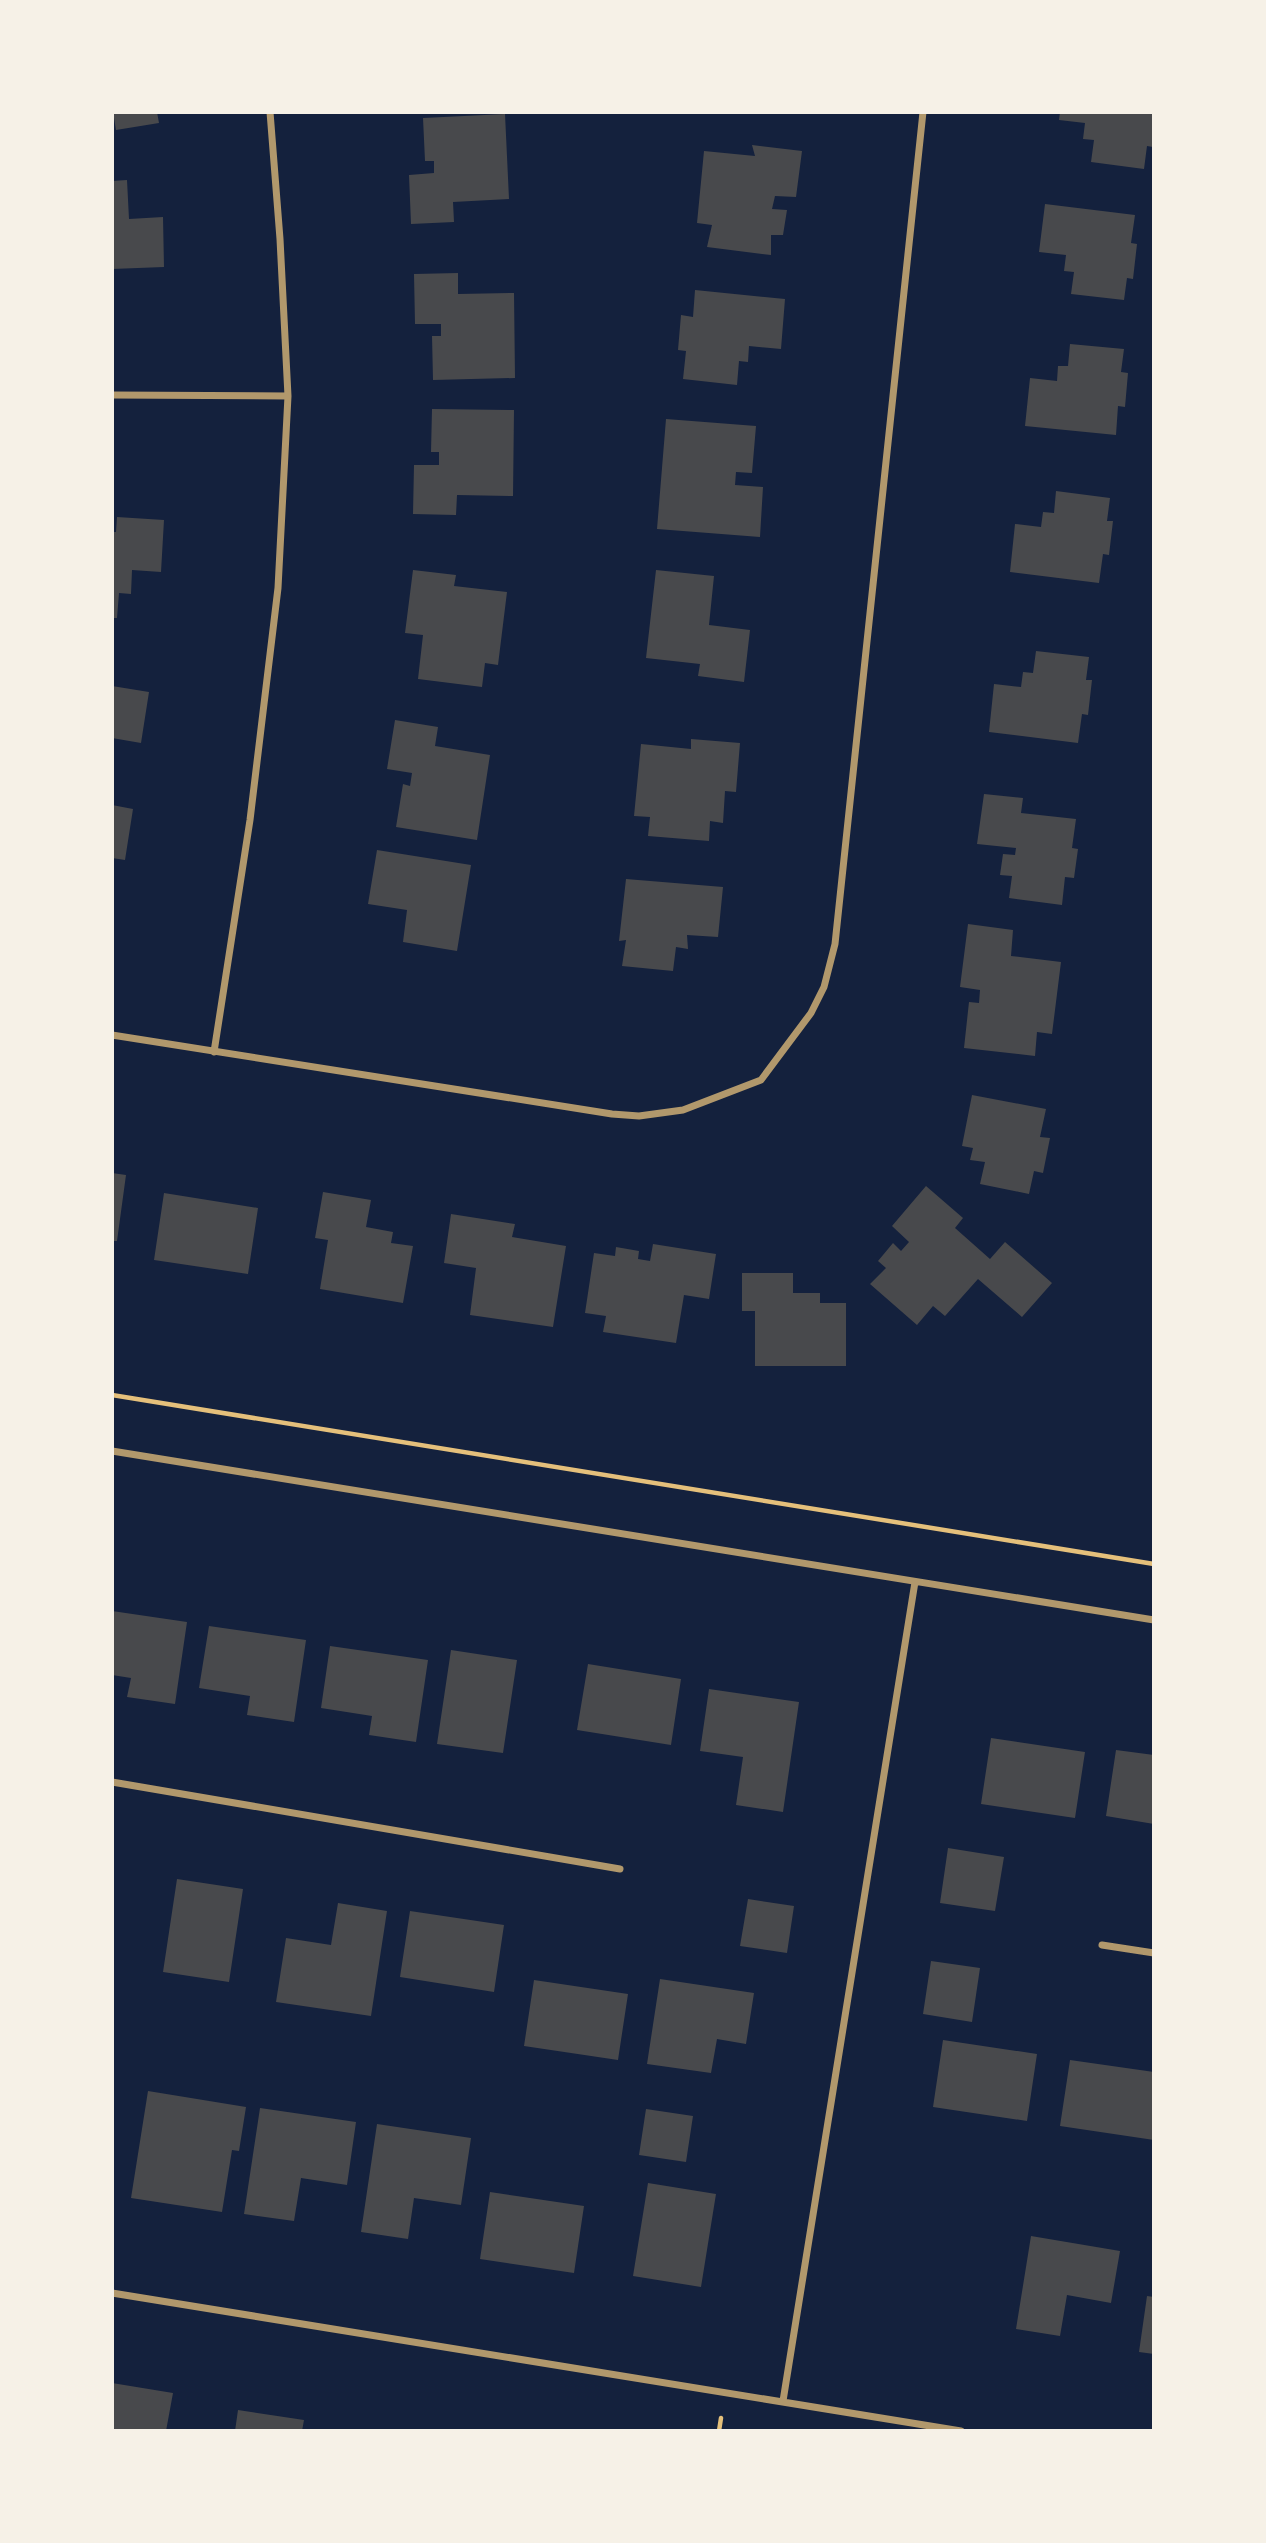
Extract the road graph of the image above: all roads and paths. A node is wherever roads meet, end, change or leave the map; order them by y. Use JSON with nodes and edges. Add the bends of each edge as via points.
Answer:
{"nodes":[{"id":1,"x":270,"y":112,"type":"edge"},
{"id":2,"x":923,"y":112,"type":"edge"},
{"id":3,"x":112,"y":395,"type":"edge"},
{"id":4,"x":288,"y":396,"type":"junction"},
{"id":5,"x":112,"y":1035,"type":"edge"},
{"id":6,"x":214,"y":1052,"type":"junction"},
{"id":7,"x":112,"y":1395,"type":"edge"},
{"id":8,"x":112,"y":1451,"type":"edge"},
{"id":9,"x":1154,"y":1564,"type":"edge"},
{"id":10,"x":915,"y":1582,"type":"junction"},
{"id":11,"x":1154,"y":1620,"type":"edge"},
{"id":12,"x":112,"y":1782,"type":"edge"},
{"id":13,"x":620,"y":1869,"type":"dead end"},
{"id":14,"x":1102,"y":1945,"type":"dead end"},
{"id":15,"x":1154,"y":1953,"type":"edge"},
{"id":16,"x":112,"y":2293,"type":"edge"},
{"id":17,"x":783,"y":2401,"type":"junction"},
{"id":18,"x":961,"y":2431,"type":"edge"}],
"edges":[{"from":1,"to":4,"type":"street"},
{"from":2,"to":6,"type":"street","via":[[835,944],[824,987],[811,1013],[761,1080],[683,1110],[639,1116]]},
{"from":3,"to":4,"type":"street"},
{"from":4,"to":6,"type":"street","via":[[278,588],[250,820]]},
{"from":5,"to":6,"type":"street"},
{"from":7,"to":9,"type":"path"},
{"from":8,"to":10,"type":"street"},
{"from":10,"to":11,"type":"street"},
{"from":10,"to":17,"type":"street"},
{"from":12,"to":13,"type":"street"},
{"from":14,"to":15,"type":"street"},
{"from":16,"to":17,"type":"street"},
{"from":17,"to":18,"type":"street"}]}
